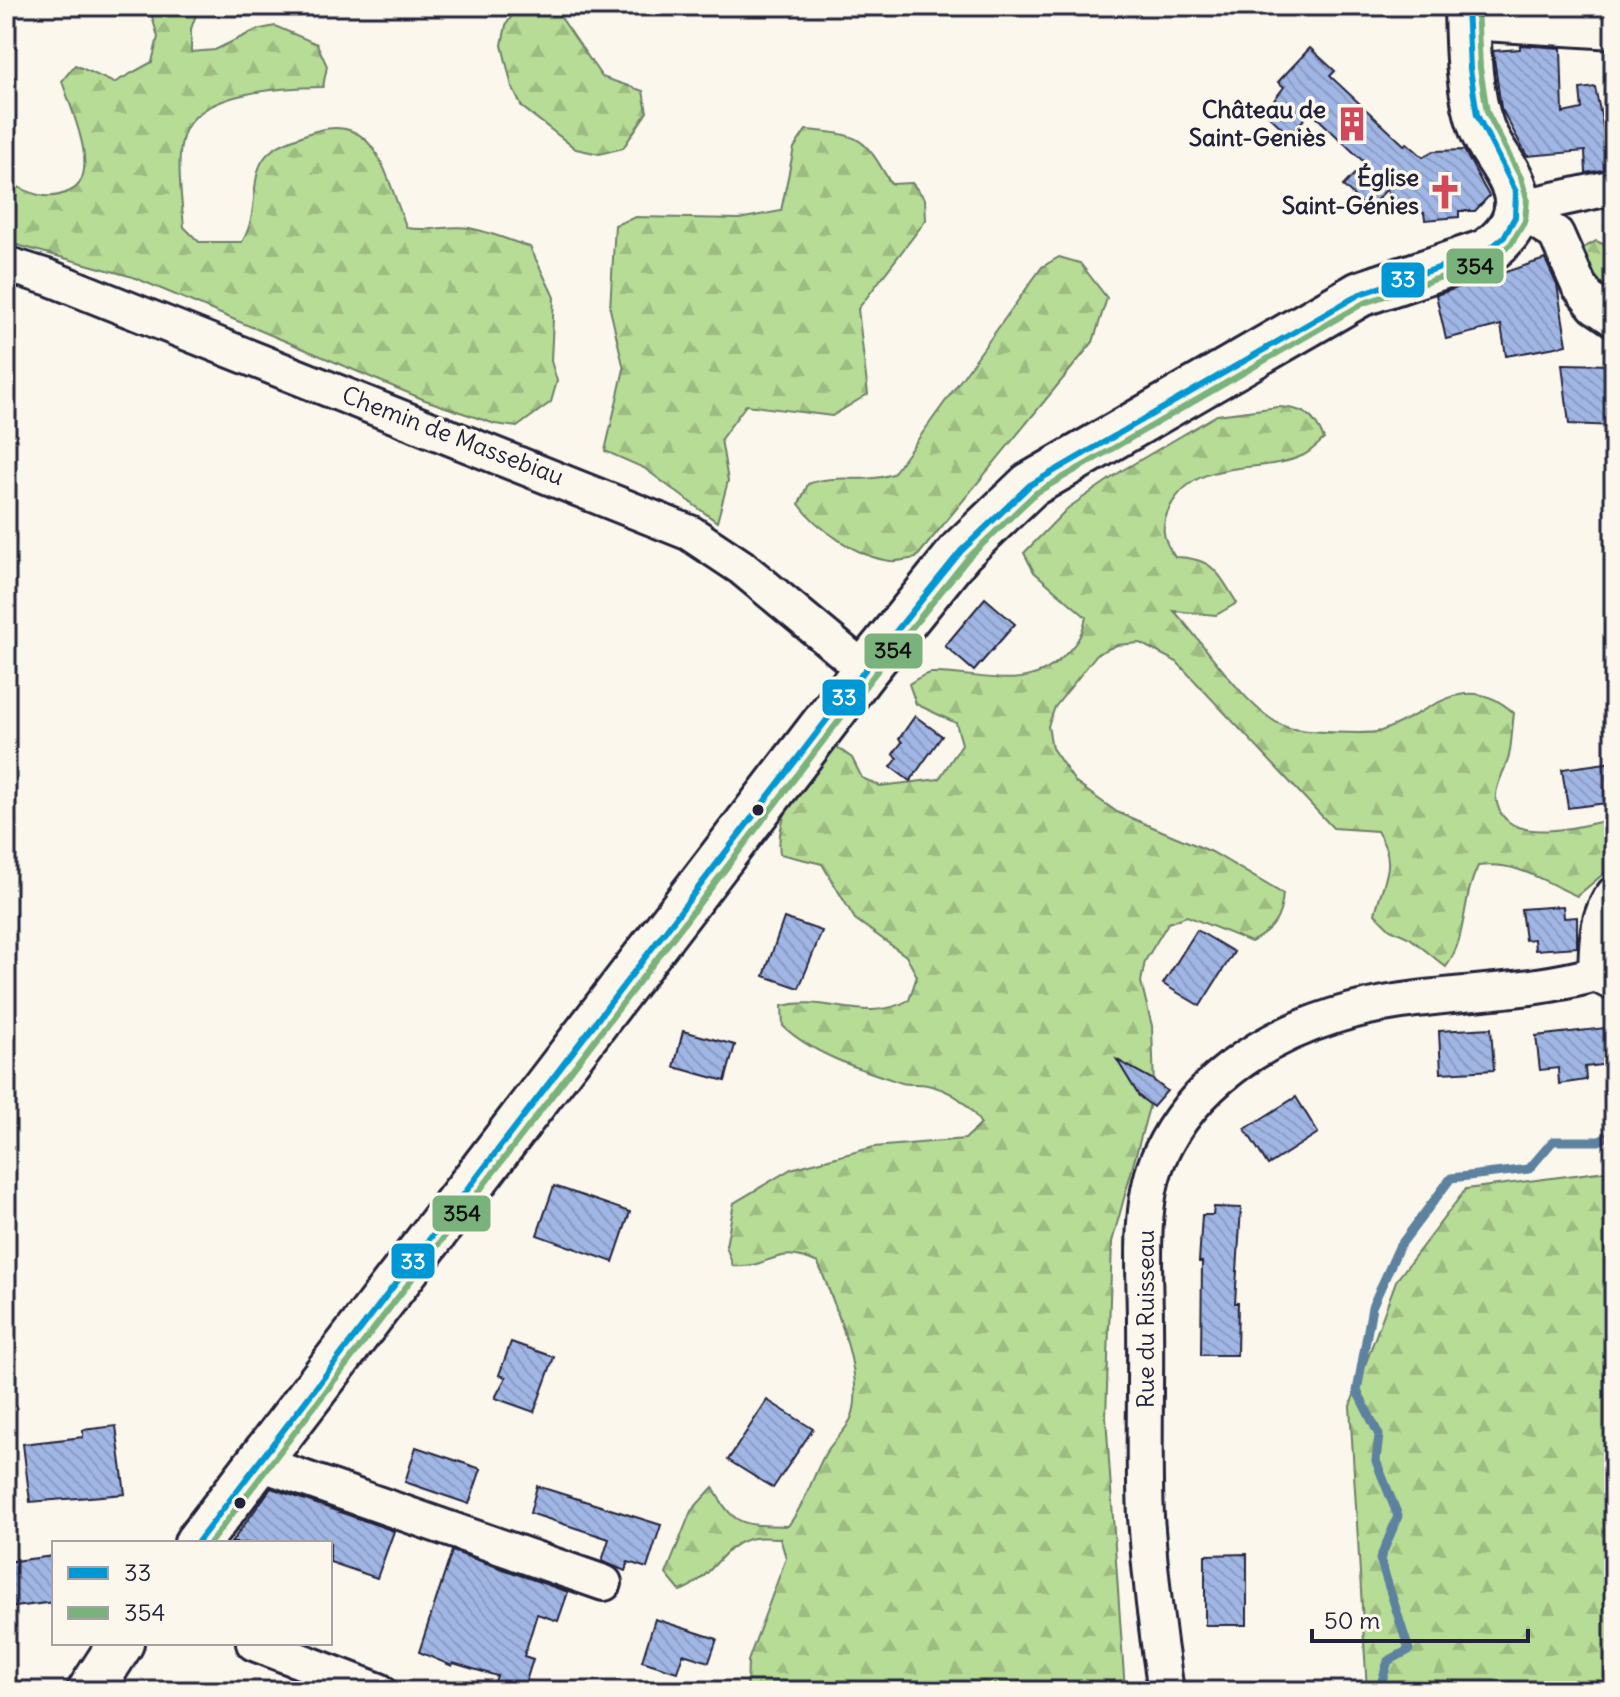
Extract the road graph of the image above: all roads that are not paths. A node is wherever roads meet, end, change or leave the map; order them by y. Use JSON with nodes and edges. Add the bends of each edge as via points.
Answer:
{"nodes":[{"id":1,"x":1467,"y":14,"type":"edge"},
{"id":2,"x":1614,"y":31,"type":"edge"},
{"id":3,"x":1614,"y":187,"type":"edge"},
{"id":4,"x":1517,"y":208,"type":"junction"},
{"id":5,"x":6,"y":264,"type":"edge"},
{"id":6,"x":1614,"y":319,"type":"edge"},
{"id":7,"x":865,"y":670,"type":"junction"},
{"id":8,"x":1614,"y":894,"type":"edge"},
{"id":9,"x":1605,"y":979,"type":"edge"},
{"id":10,"x":257,"y":1462,"type":"junction"},
{"id":11,"x":198,"y":1541,"type":"edge"},
{"id":12,"x":604,"y":1583,"type":"dead end"},
{"id":13,"x":120,"y":1645,"type":"edge"},
{"id":14,"x":259,"y":1645,"type":"edge"},
{"id":15,"x":90,"y":1691,"type":"edge"},
{"id":16,"x":379,"y":1691,"type":"edge"},
{"id":17,"x":1166,"y":1691,"type":"edge"}],
"edges":[{"from":1,"to":2,"type":"street"},
{"from":1,"to":4,"type":"main road","via":[[1474,99],[1482,130],[1512,184]]},
{"from":3,"to":4,"type":"street"},
{"from":4,"to":6,"type":"street","via":[[1556,234],[1579,286]]},
{"from":4,"to":7,"type":"main road","via":[[1514,224],[1486,252],[1360,294],[1030,485],[961,551]]},
{"from":5,"to":7,"type":"street","name":"Chemin de Massebiau","via":[[690,533],[741,567]]},
{"from":7,"to":10,"type":"main road"},
{"from":8,"to":9,"type":"street","name":"Rue du Ruisseau","via":[[1604,906],[1597,942]]},
{"from":9,"to":17,"type":"street","name":"Rue du Ruisseau","via":[[1394,1000],[1333,1016],[1261,1047],[1209,1085],[1179,1121],[1158,1158],[1145,1224],[1146,1517]]},
{"from":10,"to":11,"type":"main road"},
{"from":10,"to":12,"type":"street"},
{"from":13,"to":15,"type":"main road"},
{"from":14,"to":16,"type":"street"}]}
